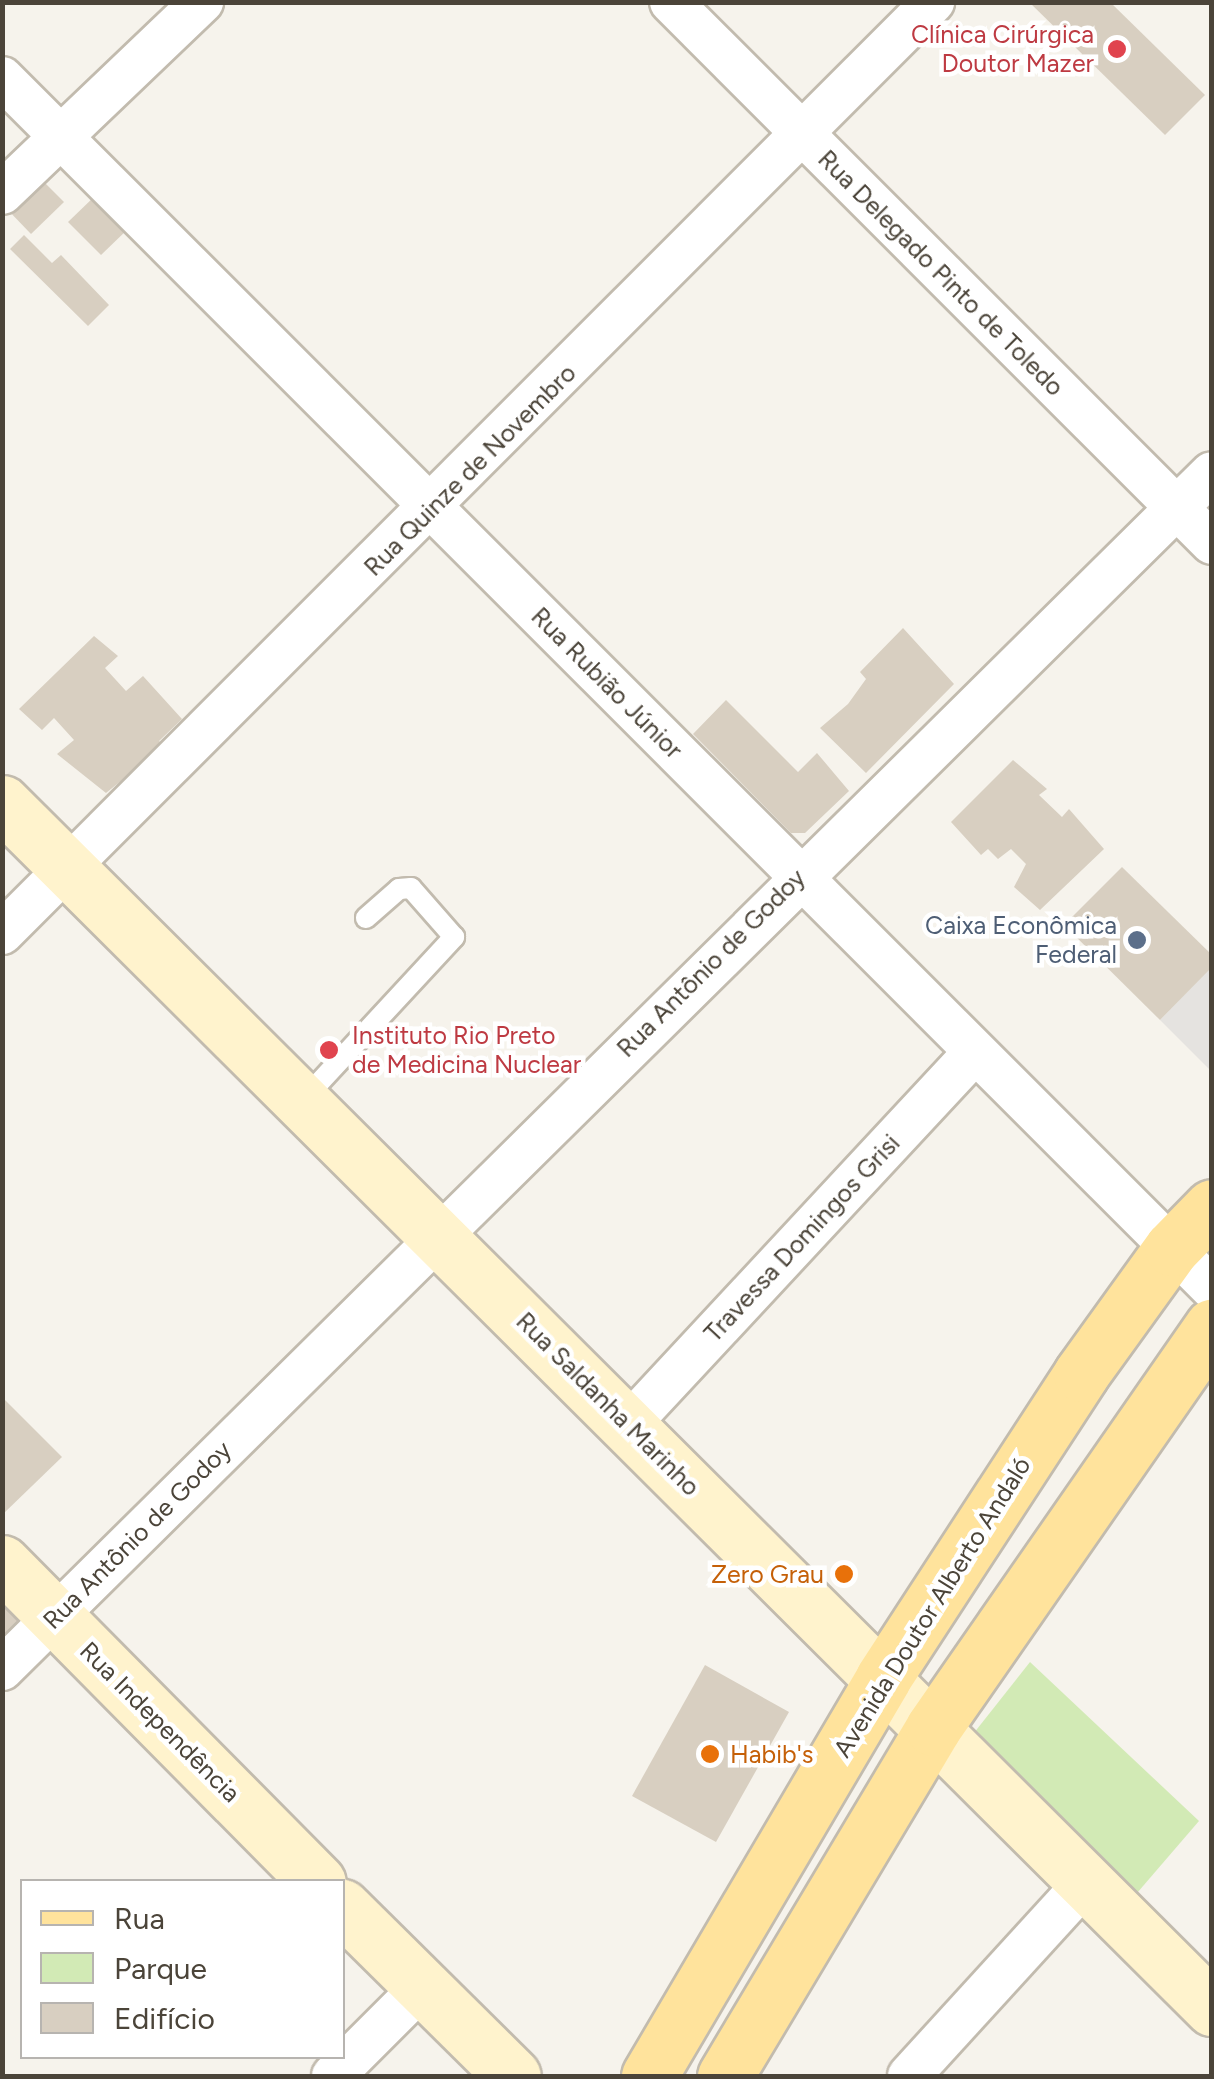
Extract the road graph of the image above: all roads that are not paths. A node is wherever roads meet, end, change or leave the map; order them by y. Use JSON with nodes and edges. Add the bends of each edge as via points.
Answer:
{"nodes":[{"id":1,"x":202,"y":2,"type":"edge"},
{"id":2,"x":672,"y":2,"type":"edge"},
{"id":3,"x":933,"y":2,"type":"edge"},
{"id":4,"x":2,"y":78,"type":"edge"},
{"id":5,"x":60,"y":136,"type":"junction"},
{"id":6,"x":804,"y":137,"type":"junction"},
{"id":7,"x":2,"y":193,"type":"edge"},
{"id":8,"x":1212,"y":473,"type":"edge"},
{"id":9,"x":433,"y":508,"type":"junction"},
{"id":10,"x":1178,"y":509,"type":"junction"},
{"id":11,"x":1212,"y":543,"type":"edge"},
{"id":12,"x":2,"y":802,"type":"edge"},
{"id":13,"x":68,"y":868,"type":"junction"},
{"id":14,"x":799,"y":875,"type":"junction"},
{"id":15,"x":366,"y":918,"type":"dead end"},
{"id":16,"x":2,"y":934,"type":"edge"},
{"id":17,"x":976,"y":1052,"type":"junction"},
{"id":18,"x":302,"y":1101,"type":"junction"},
{"id":19,"x":1212,"y":1207,"type":"edge"},
{"id":20,"x":437,"y":1234,"type":"junction"},
{"id":21,"x":1172,"y":1248,"type":"junction"},
{"id":22,"x":1212,"y":1288,"type":"edge"},
{"id":23,"x":1212,"y":1326,"type":"edge"},
{"id":24,"x":628,"y":1425,"type":"junction"},
{"id":25,"x":2,"y":1562,"type":"edge"},
{"id":26,"x":56,"y":1617,"type":"junction"},
{"id":27,"x":2,"y":1669,"type":"edge"},
{"id":28,"x":883,"y":1678,"type":"junction"},
{"id":29,"x":934,"y":1728,"type":"junction"},
{"id":30,"x":315,"y":1879,"type":"edge"},
{"id":31,"x":1086,"y":1882,"type":"junction"},
{"id":32,"x":345,"y":1910,"type":"edge"},
{"id":33,"x":422,"y":1987,"type":"junction"},
{"id":34,"x":1212,"y":2008,"type":"edge"},
{"id":35,"x":333,"y":2076,"type":"edge"},
{"id":36,"x":513,"y":2076,"type":"edge"},
{"id":37,"x":649,"y":2076,"type":"edge"},
{"id":38,"x":725,"y":2076,"type":"edge"},
{"id":39,"x":909,"y":2076,"type":"edge"}],
"edges":[{"from":1,"to":5,"type":"street"},
{"from":2,"to":6,"type":"street","name":"Rua Delegado Pinto de Toledo"},
{"from":3,"to":6,"type":"street","name":"Rua Quinze de Novembro"},
{"from":4,"to":5,"type":"street","name":"Rua Rubião Júnior"},
{"from":5,"to":7,"type":"street"},
{"from":5,"to":9,"type":"street","name":"Rua Rubião Júnior"},
{"from":6,"to":9,"type":"street","name":"Rua Quinze de Novembro"},
{"from":6,"to":10,"type":"street","name":"Rua Delegado Pinto de Toledo"},
{"from":8,"to":10,"type":"street","name":"Rua Antônio de Godoy"},
{"from":9,"to":13,"type":"street","name":"Rua Quinze de Novembro"},
{"from":9,"to":14,"type":"street","name":"Rua Rubião Júnior"},
{"from":10,"to":11,"type":"street","name":"Rua Delegado Pinto de Toledo"},
{"from":10,"to":14,"type":"street","name":"Rua Antônio de Godoy"},
{"from":12,"to":13,"type":"street","name":"Rua Saldanha Marinho"},
{"from":13,"to":16,"type":"street","name":"Rua Quinze de Novembro"},
{"from":13,"to":18,"type":"street","name":"Rua Saldanha Marinho"},
{"from":14,"to":17,"type":"street","name":"Rua Rubião Júnior"},
{"from":14,"to":20,"type":"street","name":"Rua Antônio de Godoy"},
{"from":15,"to":18,"type":"lane","via":[[400,889],[411,888],[454,937]]},
{"from":17,"to":21,"type":"street","name":"Rua Rubião Júnior"},
{"from":17,"to":24,"type":"street","name":"Travessa Domingos Grisi"},
{"from":18,"to":20,"type":"street","name":"Rua Saldanha Marinho"},
{"from":19,"to":21,"type":"main road","name":"Avenida Doutor Alberto Andaló"},
{"from":20,"to":24,"type":"street","name":"Rua Saldanha Marinho"},
{"from":20,"to":26,"type":"street","name":"Rua Antônio de Godoy"},
{"from":21,"to":22,"type":"street","name":"Rua Rubião Júnior"},
{"from":21,"to":28,"type":"main road","name":"Avenida Doutor Alberto Andaló"},
{"from":23,"to":29,"type":"main road"},
{"from":24,"to":28,"type":"street","name":"Rua Saldanha Marinho"},
{"from":25,"to":26,"type":"street","name":"Rua Independência"},
{"from":26,"to":27,"type":"street","name":"Rua Antônio de Godoy"},
{"from":26,"to":30,"type":"street","name":"Rua Independência"},
{"from":28,"to":29,"type":"street","name":"Rua Saldanha Marinho"},
{"from":28,"to":37,"type":"main road","name":"Avenida Doutor Alberto Andaló"},
{"from":29,"to":31,"type":"street","name":"Rua Saldanha Marinho"},
{"from":29,"to":38,"type":"main road"},
{"from":31,"to":34,"type":"street","name":"Rua Saldanha Marinho"},
{"from":31,"to":39,"type":"street"},
{"from":32,"to":33,"type":"street"},
{"from":33,"to":35,"type":"street"},
{"from":33,"to":36,"type":"street"}]}
